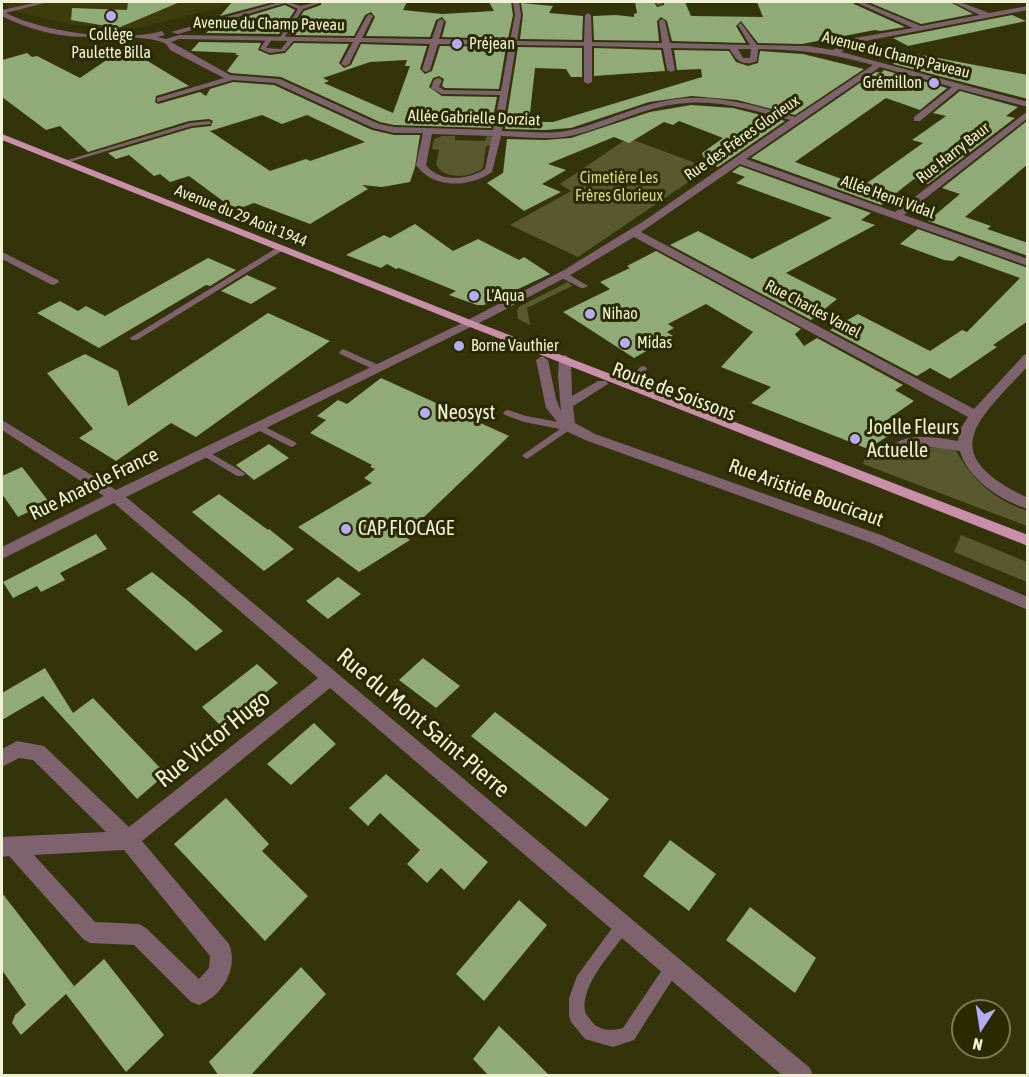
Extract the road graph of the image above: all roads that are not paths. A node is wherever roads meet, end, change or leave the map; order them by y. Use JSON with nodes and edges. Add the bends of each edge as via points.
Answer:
{"nodes":[{"id":1,"x":45,"y":2,"type":"edge"},
{"id":2,"x":285,"y":2,"type":"edge"},
{"id":3,"x":315,"y":2,"type":"edge"},
{"id":4,"x":516,"y":2,"type":"edge"},
{"id":5,"x":858,"y":2,"type":"edge"},
{"id":6,"x":955,"y":2,"type":"edge"},
{"id":7,"x":302,"y":8,"type":"junction"},
{"id":8,"x":1028,"y":8,"type":"edge"},
{"id":9,"x":2,"y":15,"type":"edge"},
{"id":10,"x":588,"y":15,"type":"dead end"},
{"id":11,"x":989,"y":15,"type":"junction"},
{"id":12,"x":370,"y":16,"type":"dead end"},
{"id":13,"x":441,"y":21,"type":"dead end"},
{"id":14,"x":662,"y":21,"type":"dead end"},
{"id":15,"x":741,"y":25,"type":"dead end"},
{"id":16,"x":920,"y":28,"type":"junction"},
{"id":17,"x":177,"y":35,"type":"junction"},
{"id":18,"x":153,"y":36,"type":"junction"},
{"id":19,"x":269,"y":39,"type":"junction"},
{"id":20,"x":282,"y":39,"type":"junction"},
{"id":21,"x":292,"y":39,"type":"junction"},
{"id":22,"x":358,"y":40,"type":"junction"},
{"id":23,"x":166,"y":41,"type":"junction"},
{"id":24,"x":435,"y":41,"type":"junction"},
{"id":25,"x":511,"y":43,"type":"junction"},
{"id":26,"x":586,"y":44,"type":"junction"},
{"id":27,"x":667,"y":45,"type":"junction"},
{"id":28,"x":733,"y":46,"type":"junction"},
{"id":29,"x":755,"y":47,"type":"junction"},
{"id":30,"x":834,"y":52,"type":"junction"},
{"id":31,"x":345,"y":64,"type":"dead end"},
{"id":32,"x":879,"y":64,"type":"junction"},
{"id":33,"x":426,"y":70,"type":"dead end"},
{"id":34,"x":671,"y":70,"type":"dead end"},
{"id":35,"x":231,"y":78,"type":"junction"},
{"id":36,"x":438,"y":80,"type":"dead end"},
{"id":37,"x":588,"y":81,"type":"dead end"},
{"id":38,"x":958,"y":86,"type":"junction"},
{"id":39,"x":504,"y":93,"type":"junction"},
{"id":40,"x":160,"y":100,"type":"dead end"},
{"id":41,"x":1028,"y":105,"type":"edge"},
{"id":42,"x":1028,"y":113,"type":"edge"},
{"id":43,"x":794,"y":119,"type":"junction"},
{"id":44,"x":917,"y":119,"type":"dead end"},
{"id":45,"x":209,"y":123,"type":"dead end"},
{"id":46,"x":428,"y":132,"type":"junction"},
{"id":47,"x":497,"y":134,"type":"junction"},
{"id":48,"x":2,"y":137,"type":"edge"},
{"id":49,"x":739,"y":160,"type":"junction"},
{"id":50,"x":64,"y":162,"type":"junction"},
{"id":51,"x":897,"y":216,"type":"junction"},
{"id":52,"x":633,"y":232,"type":"junction"},
{"id":53,"x":281,"y":249,"type":"junction"},
{"id":54,"x":2,"y":255,"type":"edge"},
{"id":55,"x":1028,"y":262,"type":"edge"},
{"id":56,"x":563,"y":275,"type":"junction"},
{"id":57,"x":54,"y":282,"type":"dead end"},
{"id":58,"x":584,"y":286,"type":"dead end"},
{"id":59,"x":469,"y":323,"type":"junction"},
{"id":60,"x":134,"y":338,"type":"dead end"},
{"id":61,"x":343,"y":352,"type":"dead end"},
{"id":62,"x":1028,"y":358,"type":"edge"},
{"id":63,"x":542,"y":360,"type":"junction"},
{"id":64,"x":564,"y":364,"type":"junction"},
{"id":65,"x":378,"y":368,"type":"junction"},
{"id":66,"x":643,"y":369,"type":"dead end"},
{"id":67,"x":602,"y":384,"type":"junction"},
{"id":68,"x":630,"y":385,"type":"junction"},
{"id":69,"x":568,"y":404,"type":"junction"},
{"id":70,"x":508,"y":413,"type":"dead end"},
{"id":71,"x":977,"y":416,"type":"junction"},
{"id":72,"x":2,"y":424,"type":"edge"},
{"id":73,"x":259,"y":426,"type":"junction"},
{"id":74,"x":569,"y":427,"type":"junction"},
{"id":75,"x":292,"y":444,"type":"dead end"},
{"id":76,"x":966,"y":447,"type":"junction"},
{"id":77,"x":777,"y":448,"type":"junction"},
{"id":78,"x":897,"y":448,"type":"dead end"},
{"id":79,"x":205,"y":453,"type":"junction"},
{"id":80,"x":527,"y":456,"type":"dead end"},
{"id":81,"x":240,"y":474,"type":"dead end"},
{"id":82,"x":115,"y":496,"type":"junction"},
{"id":83,"x":1028,"y":504,"type":"edge"},
{"id":84,"x":1028,"y":541,"type":"edge"},
{"id":85,"x":1028,"y":551,"type":"edge"},
{"id":86,"x":2,"y":553,"type":"edge"},
{"id":87,"x":1028,"y":604,"type":"edge"},
{"id":88,"x":330,"y":678,"type":"junction"},
{"id":89,"x":2,"y":759,"type":"edge"},
{"id":90,"x":128,"y":840,"type":"junction"},
{"id":91,"x":8,"y":847,"type":"edge"},
{"id":92,"x":623,"y":925,"type":"junction"},
{"id":93,"x":673,"y":966,"type":"junction"},
{"id":94,"x":802,"y":1076,"type":"edge"}],
"edges":[{"from":1,"to":9,"type":"street"},
{"from":2,"to":7,"type":"lane"},
{"from":2,"to":17,"type":"street"},
{"from":3,"to":7,"type":"lane","via":[[318,3]]},
{"from":4,"to":25,"type":"street","via":[[518,15]]},
{"from":5,"to":16,"type":"street"},
{"from":6,"to":11,"type":"street"},
{"from":7,"to":20,"type":"lane"},
{"from":8,"to":11,"type":"street"},
{"from":9,"to":18,"type":"street","via":[[24,25],[62,33]]},
{"from":10,"to":26,"type":"street"},
{"from":11,"to":16,"type":"street"},
{"from":12,"to":22,"type":"street","name":"Avenue du Champ Paveau"},
{"from":13,"to":24,"type":"street"},
{"from":14,"to":27,"type":"street"},
{"from":15,"to":29,"type":"street"},
{"from":16,"to":30,"type":"street","via":[[849,43]]},
{"from":17,"to":18,"type":"street"},
{"from":17,"to":19,"type":"street","name":"Avenue du Champ Paveau"},
{"from":17,"to":23,"type":"street"},
{"from":18,"to":23,"type":"street","name":"Allée Gabrielle Dorziat"},
{"from":19,"to":20,"type":"street","name":"Avenue du Champ Paveau"},
{"from":19,"to":21,"type":"lane","via":[[263,49],[270,51],[283,50]]},
{"from":20,"to":21,"type":"street","name":"Avenue du Champ Paveau"},
{"from":21,"to":22,"type":"street","name":"Avenue du Champ Paveau"},
{"from":22,"to":24,"type":"street","name":"Avenue du Champ Paveau"},
{"from":22,"to":31,"type":"street","name":"Avenue du Champ Paveau"},
{"from":23,"to":35,"type":"street","name":"Allée Gabrielle Dorziat"},
{"from":24,"to":25,"type":"street","name":"Avenue du Champ Paveau"},
{"from":24,"to":33,"type":"street"},
{"from":25,"to":26,"type":"street","name":"Avenue du Champ Paveau"},
{"from":25,"to":39,"type":"street"},
{"from":26,"to":27,"type":"street","name":"Avenue du Champ Paveau"},
{"from":26,"to":37,"type":"street"},
{"from":27,"to":28,"type":"street","name":"Avenue du Champ Paveau"},
{"from":27,"to":34,"type":"street"},
{"from":28,"to":29,"type":"street","name":"Avenue du Champ Paveau"},
{"from":28,"to":29,"type":"street","via":[[739,58],[748,62],[754,59]]},
{"from":29,"to":30,"type":"street","name":"Avenue du Champ Paveau"},
{"from":30,"to":32,"type":"street","name":"Avenue du Champ Paveau"},
{"from":32,"to":38,"type":"street","name":"Avenue du Champ Paveau"},
{"from":32,"to":43,"type":"street","name":"Rue des Frères Glorieux"},
{"from":35,"to":40,"type":"street"},
{"from":35,"to":46,"type":"street","name":"Allée Gabrielle Dorziat","via":[[277,81],[376,126]]},
{"from":36,"to":39,"type":"street","via":[[435,88],[442,92]]},
{"from":38,"to":41,"type":"street","name":"Avenue du Champ Paveau"},
{"from":38,"to":44,"type":"street"},
{"from":39,"to":47,"type":"street"},
{"from":42,"to":51,"type":"street","name":"Rue Harry Baur"},
{"from":43,"to":47,"type":"street","name":"Allée Gabrielle Dorziat","via":[[732,103],[677,102],[570,133]]},
{"from":43,"to":49,"type":"street","name":"Rue des Frères Glorieux"},
{"from":45,"to":50,"type":"lane","via":[[192,124]]},
{"from":46,"to":47,"type":"street","name":"Allée Gabrielle Dorziat"},
{"from":46,"to":47,"type":"street","via":[[422,169],[438,178],[463,180],[489,170]]},
{"from":48,"to":50,"type":"main road","name":"Avenue du 29 Août 1944"},
{"from":49,"to":51,"type":"street","name":"Allée Henri Vidal"},
{"from":49,"to":52,"type":"street","name":"Rue des Frères Glorieux"},
{"from":50,"to":53,"type":"main road","name":"Avenue du 29 Août 1944"},
{"from":51,"to":55,"type":"street","name":"Allée Henri Vidal"},
{"from":52,"to":56,"type":"street","name":"Rue des Frères Glorieux"},
{"from":52,"to":71,"type":"street","name":"Rue Charles Vanel"},
{"from":53,"to":59,"type":"main road","name":"Avenue du 29 Août 1944"},
{"from":53,"to":60,"type":"lane"},
{"from":54,"to":57,"type":"street"},
{"from":56,"to":58,"type":"lane"},
{"from":56,"to":59,"type":"street","name":"Rue des Frères Glorieux"},
{"from":59,"to":63,"type":"main road","name":"Route de Soissons"},
{"from":59,"to":64,"type":"main road","name":"Route de Soissons"},
{"from":59,"to":65,"type":"street","name":"Rue Anatole France"},
{"from":61,"to":65,"type":"lane"},
{"from":62,"to":71,"type":"street"},
{"from":63,"to":64,"type":"main road","name":"Route de Soissons"},
{"from":63,"to":74,"type":"street","name":"Rue Aristide Boucicaut","via":[[553,413]]},
{"from":64,"to":67,"type":"main road","name":"Route de Soissons"},
{"from":64,"to":68,"type":"main road","name":"Route de Soissons"},
{"from":64,"to":69,"type":"street"},
{"from":65,"to":73,"type":"street","name":"Rue Anatole France"},
{"from":66,"to":68,"type":"lane","name":"Route de Soissons"},
{"from":67,"to":69,"type":"street"},
{"from":67,"to":77,"type":"main road","name":"Route de Soissons"},
{"from":68,"to":77,"type":"main road","name":"Route de Soissons"},
{"from":69,"to":74,"type":"street"},
{"from":70,"to":74,"type":"lane","name":"Rue Aristide Boucicaut"},
{"from":71,"to":76,"type":"street","via":[[969,427]]},
{"from":72,"to":82,"type":"street","name":"Rue du Mont Saint-Pierre"},
{"from":73,"to":75,"type":"lane"},
{"from":73,"to":79,"type":"street","name":"Rue Anatole France"},
{"from":74,"to":80,"type":"lane"},
{"from":74,"to":87,"type":"street","name":"Rue Aristide Boucicaut","via":[[590,438],[876,539]]},
{"from":76,"to":78,"type":"street","via":[[925,440]]},
{"from":76,"to":83,"type":"street","via":[[974,465],[992,484]]},
{"from":77,"to":84,"type":"main road","name":"Route de Soissons"},
{"from":77,"to":85,"type":"main road","name":"Route de Soissons"},
{"from":79,"to":81,"type":"lane"},
{"from":79,"to":82,"type":"street","name":"Rue Anatole France"},
{"from":82,"to":86,"type":"street","name":"Rue Anatole France"},
{"from":82,"to":88,"type":"street","name":"Rue du Mont Saint-Pierre"},
{"from":88,"to":90,"type":"street","name":"Rue Victor Hugo"},
{"from":88,"to":92,"type":"street","name":"Rue du Mont Saint-Pierre"},
{"from":89,"to":90,"type":"street","via":[[17,749],[38,752]]},
{"from":90,"to":91,"type":"street"},
{"from":90,"to":91,"type":"street","via":[[221,952],[221,968],[215,980],[199,994],[139,935],[90,932]]},
{"from":92,"to":93,"type":"street","name":"Rue du Mont Saint-Pierre"},
{"from":92,"to":93,"type":"lane","via":[[582,981],[577,1016],[591,1033],[613,1039],[628,1034]]},
{"from":93,"to":94,"type":"street","name":"Rue du Mont Saint-Pierre"}]}
